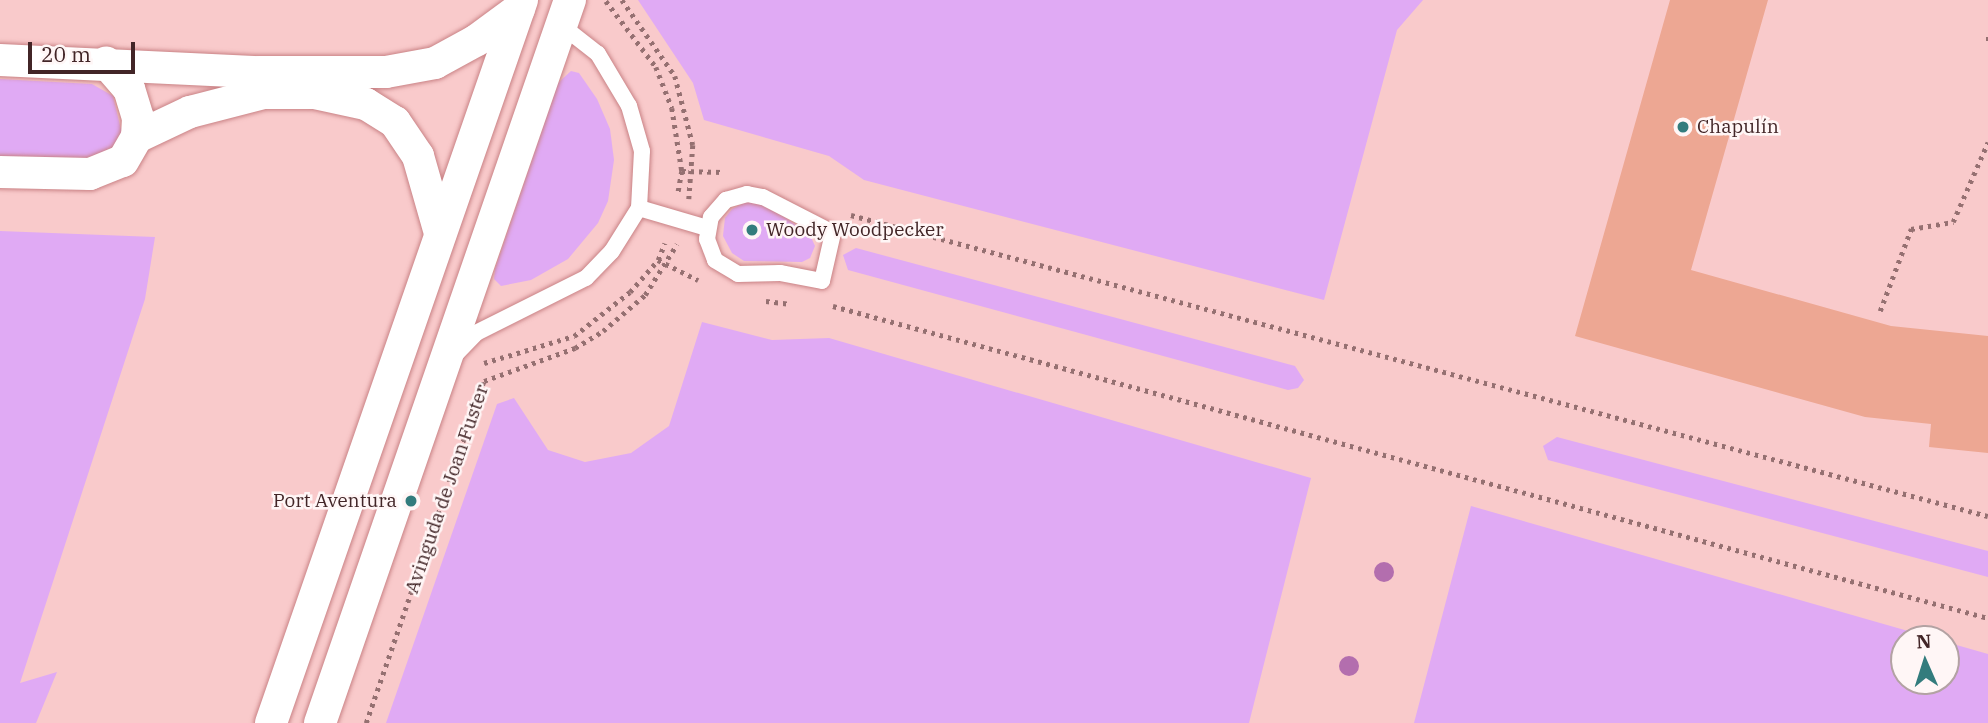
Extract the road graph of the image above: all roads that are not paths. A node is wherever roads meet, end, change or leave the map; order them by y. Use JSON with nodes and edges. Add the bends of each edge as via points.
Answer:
{"nodes":[{"id":1,"x":520,"y":5,"type":"edge"},
{"id":2,"x":565,"y":12,"type":"edge"},
{"id":3,"x":0,"y":60,"type":"edge"},
{"id":4,"x":106,"y":63,"type":"junction"},
{"id":5,"x":137,"y":137,"type":"junction"},
{"id":6,"x":0,"y":172,"type":"edge"},
{"id":7,"x":639,"y":208,"type":"junction"},
{"id":8,"x":707,"y":228,"type":"junction"},
{"id":9,"x":440,"y":233,"type":"junction"},
{"id":10,"x":438,"y":379,"type":"junction"},
{"id":11,"x":271,"y":723,"type":"edge"},
{"id":12,"x":320,"y":723,"type":"edge"}],
"edges":[{"from":1,"to":4,"type":"street","via":[[477,40],[435,63],[387,72],[260,72]]},
{"from":1,"to":9,"type":"street"},
{"from":2,"to":7,"type":"lane","via":[[598,54],[629,106],[642,150]]},
{"from":2,"to":10,"type":"street"},
{"from":3,"to":4,"type":"street"},
{"from":4,"to":5,"type":"street","via":[[134,100]]},
{"from":5,"to":6,"type":"street","via":[[123,161],[100,173]]},
{"from":5,"to":9,"type":"street","via":[[190,112],[264,93],[315,93],[366,104],[395,122],[418,156]]},
{"from":7,"to":8,"type":"lane"},
{"from":7,"to":10,"type":"lane","via":[[611,251],[586,278],[476,333]]},
{"from":8,"to":8,"type":"lane","via":[[709,250],[727,271],[822,281],[833,233],[763,197],[747,194],[726,200]]},
{"from":9,"to":11,"type":"street"},
{"from":10,"to":12,"type":"street"}]}
